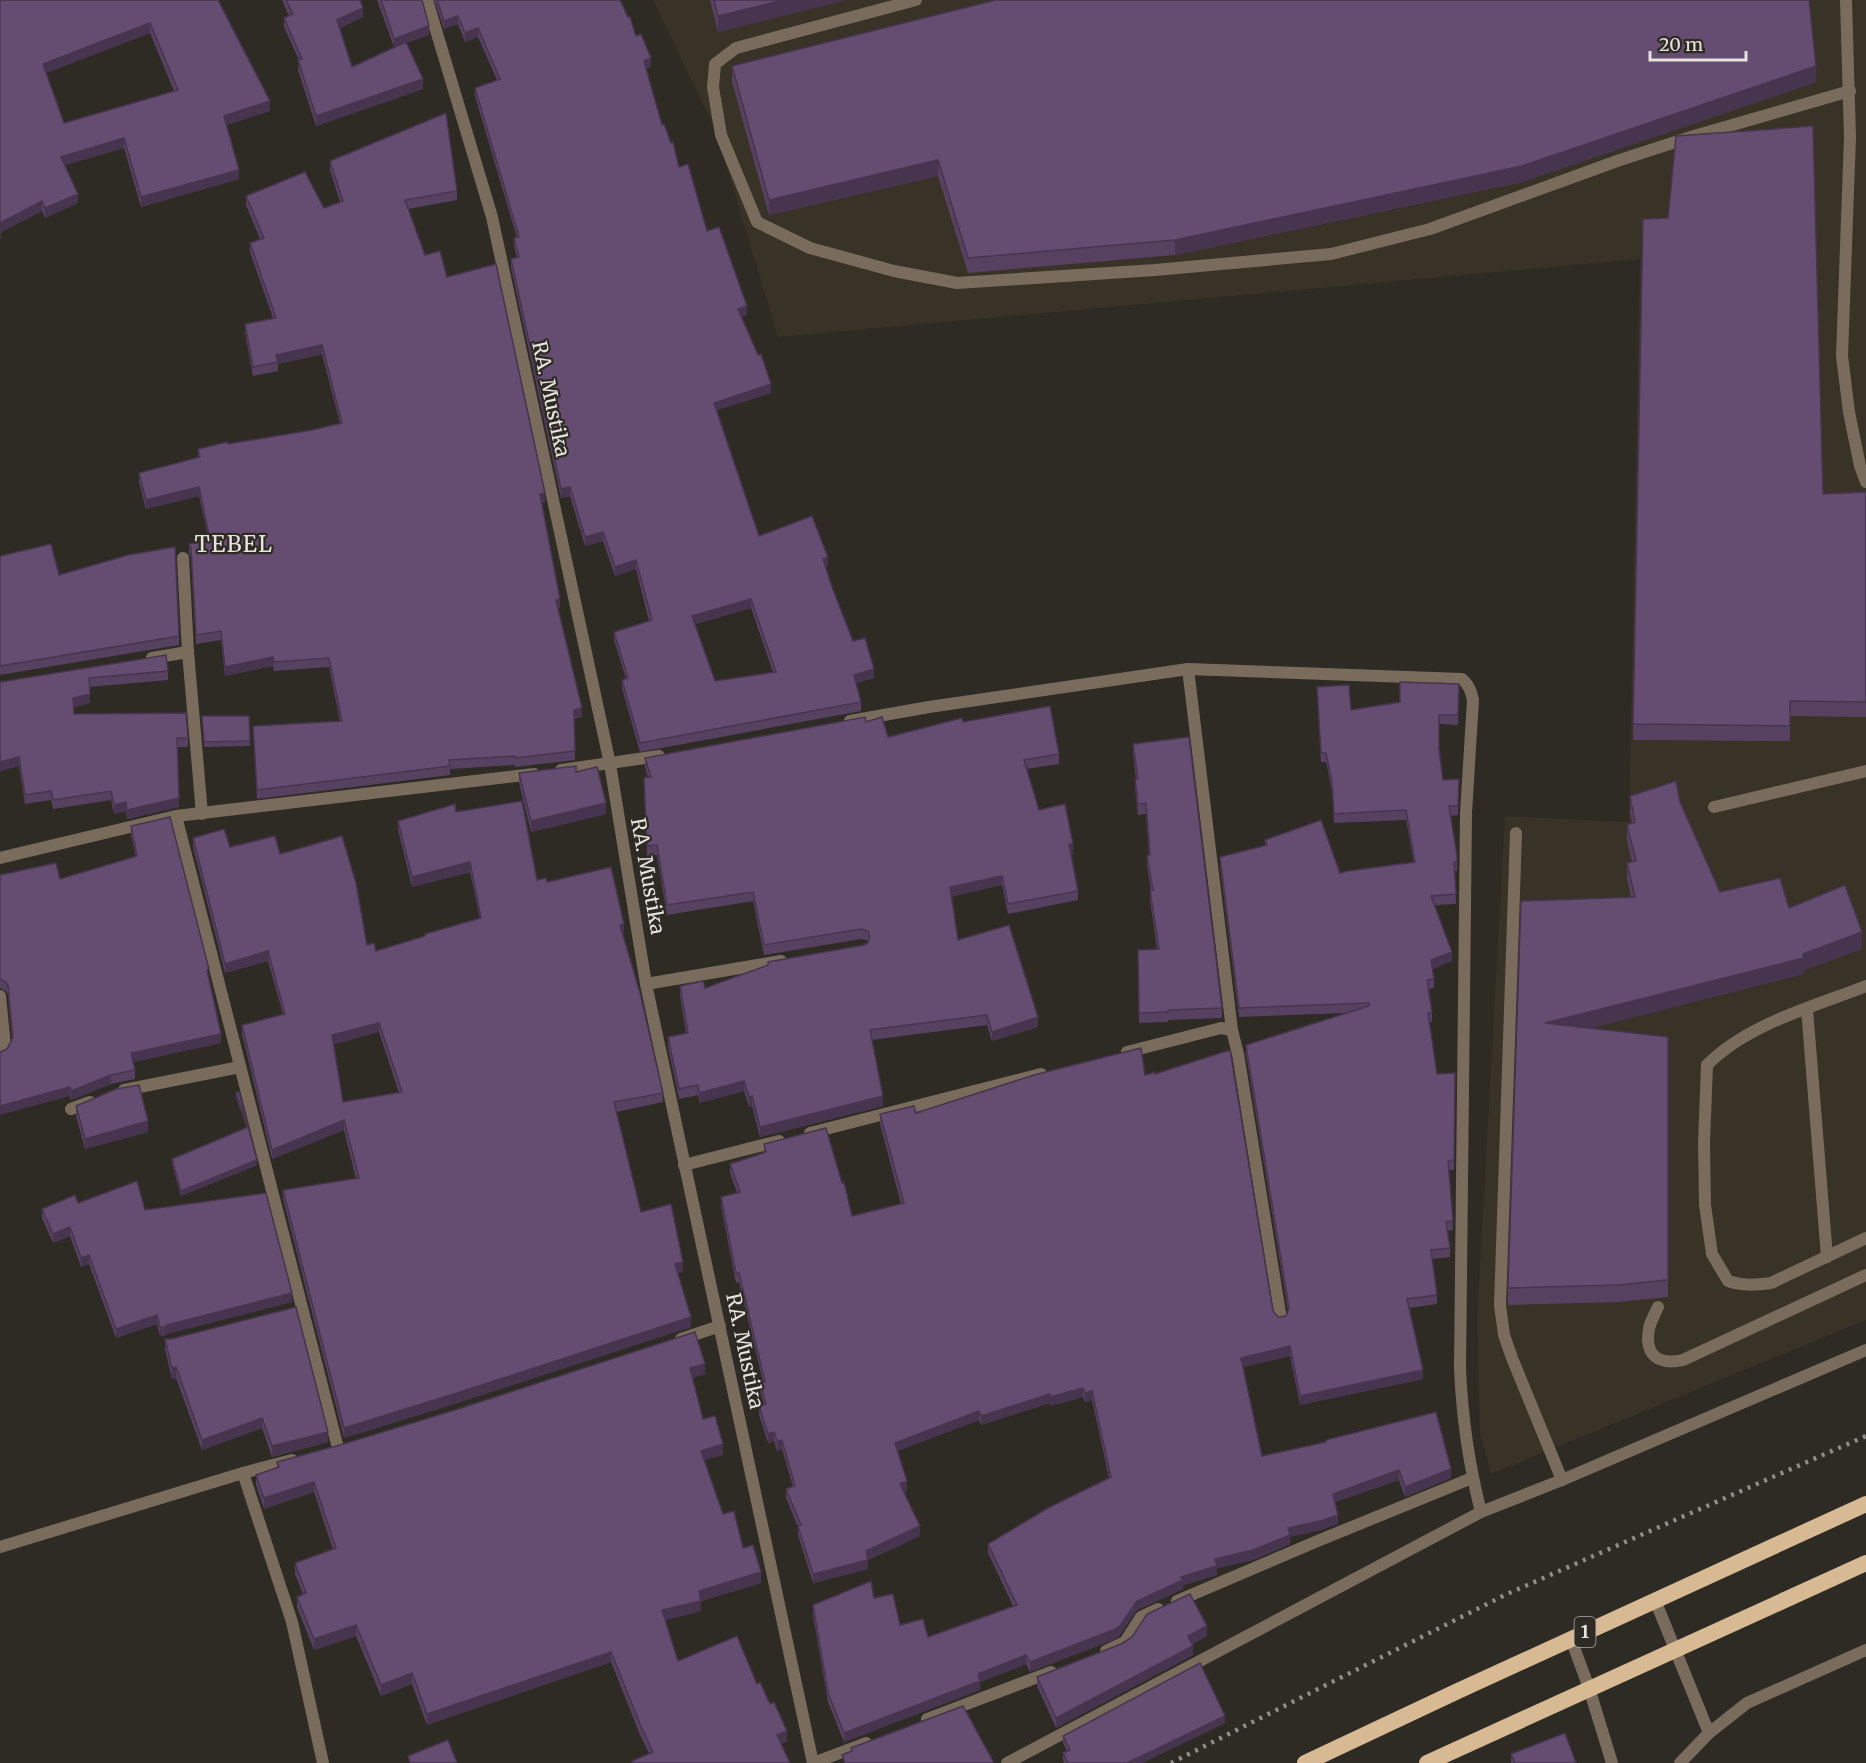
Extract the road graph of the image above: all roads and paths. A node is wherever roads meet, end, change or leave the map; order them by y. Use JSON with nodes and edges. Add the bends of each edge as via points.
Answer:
{"nodes":[{"id":1,"x":428,"y":0,"type":"edge"},
{"id":2,"x":916,"y":0,"type":"edge"},
{"id":3,"x":1846,"y":0,"type":"edge"},
{"id":4,"x":1850,"y":91,"type":"junction"},
{"id":5,"x":1866,"y":482,"type":"edge"},
{"id":6,"x":183,"y":558,"type":"dead end"},
{"id":7,"x":188,"y":652,"type":"junction"},
{"id":8,"x":141,"y":660,"type":"edge"},
{"id":9,"x":1188,"y":669,"type":"junction"},
{"id":10,"x":835,"y":724,"type":"edge"},
{"id":11,"x":670,"y":754,"type":"edge"},
{"id":12,"x":610,"y":764,"type":"junction"},
{"id":13,"x":1866,"y":771,"type":"edge"},
{"id":14,"x":1714,"y":807,"type":"dead end"},
{"id":15,"x":202,"y":814,"type":"junction"},
{"id":16,"x":176,"y":816,"type":"junction"},
{"id":17,"x":1516,"y":833,"type":"dead end"},
{"id":18,"x":0,"y":858,"type":"edge"},
{"id":19,"x":792,"y":959,"type":"edge"},
{"id":20,"x":646,"y":984,"type":"junction"},
{"id":21,"x":1866,"y":986,"type":"edge"},
{"id":22,"x":0,"y":996,"type":"edge"},
{"id":23,"x":1807,"y":1009,"type":"junction"},
{"id":24,"x":1232,"y":1030,"type":"junction"},
{"id":25,"x":0,"y":1053,"type":"edge"},
{"id":26,"x":1118,"y":1054,"type":"edge"},
{"id":27,"x":240,"y":1068,"type":"junction"},
{"id":28,"x":1049,"y":1072,"type":"edge"},
{"id":29,"x":71,"y":1109,"type":"dead end"},
{"id":30,"x":684,"y":1165,"type":"junction"},
{"id":31,"x":1866,"y":1238,"type":"edge"},
{"id":32,"x":1827,"y":1257,"type":"junction"},
{"id":33,"x":1866,"y":1275,"type":"edge"},
{"id":34,"x":1658,"y":1307,"type":"edge"},
{"id":35,"x":1281,"y":1319,"type":"edge"},
{"id":36,"x":720,"y":1326,"type":"junction"},
{"id":37,"x":664,"y":1344,"type":"edge"},
{"id":38,"x":1866,"y":1350,"type":"edge"},
{"id":39,"x":338,"y":1448,"type":"edge"},
{"id":40,"x":306,"y":1456,"type":"edge"},
{"id":41,"x":243,"y":1473,"type":"junction"},
{"id":42,"x":1472,"y":1478,"type":"junction"},
{"id":43,"x":1562,"y":1480,"type":"junction"},
{"id":44,"x":1866,"y":1504,"type":"edge"},
{"id":45,"x":1481,"y":1512,"type":"junction"},
{"id":46,"x":0,"y":1547,"type":"edge"},
{"id":47,"x":1866,"y":1563,"type":"edge"},
{"id":48,"x":1655,"y":1600,"type":"junction"},
{"id":49,"x":1570,"y":1639,"type":"junction"},
{"id":50,"x":1675,"y":1650,"type":"junction"},
{"id":51,"x":1866,"y":1650,"type":"edge"},
{"id":52,"x":1095,"y":1655,"type":"edge"},
{"id":53,"x":1062,"y":1668,"type":"edge"},
{"id":54,"x":1589,"y":1688,"type":"junction"},
{"id":55,"x":919,"y":1722,"type":"edge"},
{"id":56,"x":1709,"y":1733,"type":"junction"},
{"id":57,"x":876,"y":1739,"type":"edge"},
{"id":58,"x":323,"y":1763,"type":"edge"},
{"id":59,"x":813,"y":1763,"type":"edge"},
{"id":60,"x":1007,"y":1763,"type":"edge"},
{"id":61,"x":1305,"y":1763,"type":"edge"},
{"id":62,"x":1427,"y":1763,"type":"edge"},
{"id":63,"x":1612,"y":1763,"type":"edge"},
{"id":64,"x":1680,"y":1763,"type":"edge"}],
"edges":[{"from":1,"to":12,"type":"street","name":"RA. Mustika","via":[[492,217]]},
{"from":2,"to":4,"type":"street","via":[[736,48],[715,64],[713,87],[721,135],[758,222],[810,248],[957,283],[1331,254],[1430,229],[1620,160]]},
{"from":3,"to":4,"type":"street"},
{"from":4,"to":5,"type":"street","via":[[1842,356],[1851,423]]},
{"from":6,"to":7,"type":"street"},
{"from":7,"to":8,"type":"street"},
{"from":7,"to":15,"type":"street"},
{"from":9,"to":10,"type":"street"},
{"from":9,"to":24,"type":"street"},
{"from":9,"to":42,"type":"street","via":[[1462,679],[1470,687],[1473,700],[1466,813],[1460,1368]]},
{"from":11,"to":12,"type":"street"},
{"from":12,"to":15,"type":"street"},
{"from":12,"to":20,"type":"street","name":"RA. Mustika"},
{"from":13,"to":14,"type":"street"},
{"from":15,"to":16,"type":"street"},
{"from":16,"to":18,"type":"street"},
{"from":16,"to":27,"type":"street"},
{"from":17,"to":43,"type":"street","via":[[1500,1305],[1512,1358]]},
{"from":19,"to":20,"type":"street"},
{"from":20,"to":30,"type":"street","name":"RA. Mustika"},
{"from":21,"to":23,"type":"street"},
{"from":22,"to":25,"type":"street","via":[[5,1046]]},
{"from":23,"to":32,"type":"street"},
{"from":23,"to":32,"type":"street","via":[[1758,1028],[1707,1065],[1705,1204],[1712,1254],[1728,1281],[1754,1286],[1771,1283]]},
{"from":24,"to":26,"type":"street","via":[[1221,1028]]},
{"from":24,"to":35,"type":"street"},
{"from":27,"to":29,"type":"street","via":[[109,1094]]},
{"from":27,"to":39,"type":"street","via":[[296,1310]]},
{"from":28,"to":30,"type":"street"},
{"from":30,"to":36,"type":"street","name":"RA. Mustika"},
{"from":31,"to":32,"type":"street"},
{"from":33,"to":34,"type":"street","via":[[1673,1362],[1661,1362],[1650,1345],[1648,1329]]},
{"from":36,"to":37,"type":"street"},
{"from":36,"to":59,"type":"street","name":"RA. Mustika"},
{"from":38,"to":43,"type":"street"},
{"from":40,"to":41,"type":"street"},
{"from":41,"to":46,"type":"street"},
{"from":41,"to":58,"type":"street","via":[[292,1622]]},
{"from":42,"to":45,"type":"street"},
{"from":42,"to":52,"type":"street","via":[[1153,1611],[1141,1617],[1125,1642]]},
{"from":43,"to":45,"type":"street"},
{"from":44,"to":48,"type":"highway","number":"1"},
{"from":45,"to":60,"type":"street"},
{"from":47,"to":50,"type":"highway"},
{"from":48,"to":49,"type":"highway","number":"1"},
{"from":48,"to":50,"type":"street"},
{"from":49,"to":54,"type":"street"},
{"from":49,"to":61,"type":"highway","number":"1"},
{"from":50,"to":54,"type":"highway"},
{"from":50,"to":56,"type":"street"},
{"from":51,"to":56,"type":"street","via":[[1747,1703]]},
{"from":53,"to":55,"type":"street"},
{"from":54,"to":62,"type":"highway"},
{"from":54,"to":63,"type":"street"},
{"from":56,"to":64,"type":"street"},
{"from":57,"to":59,"type":"street"}]}
